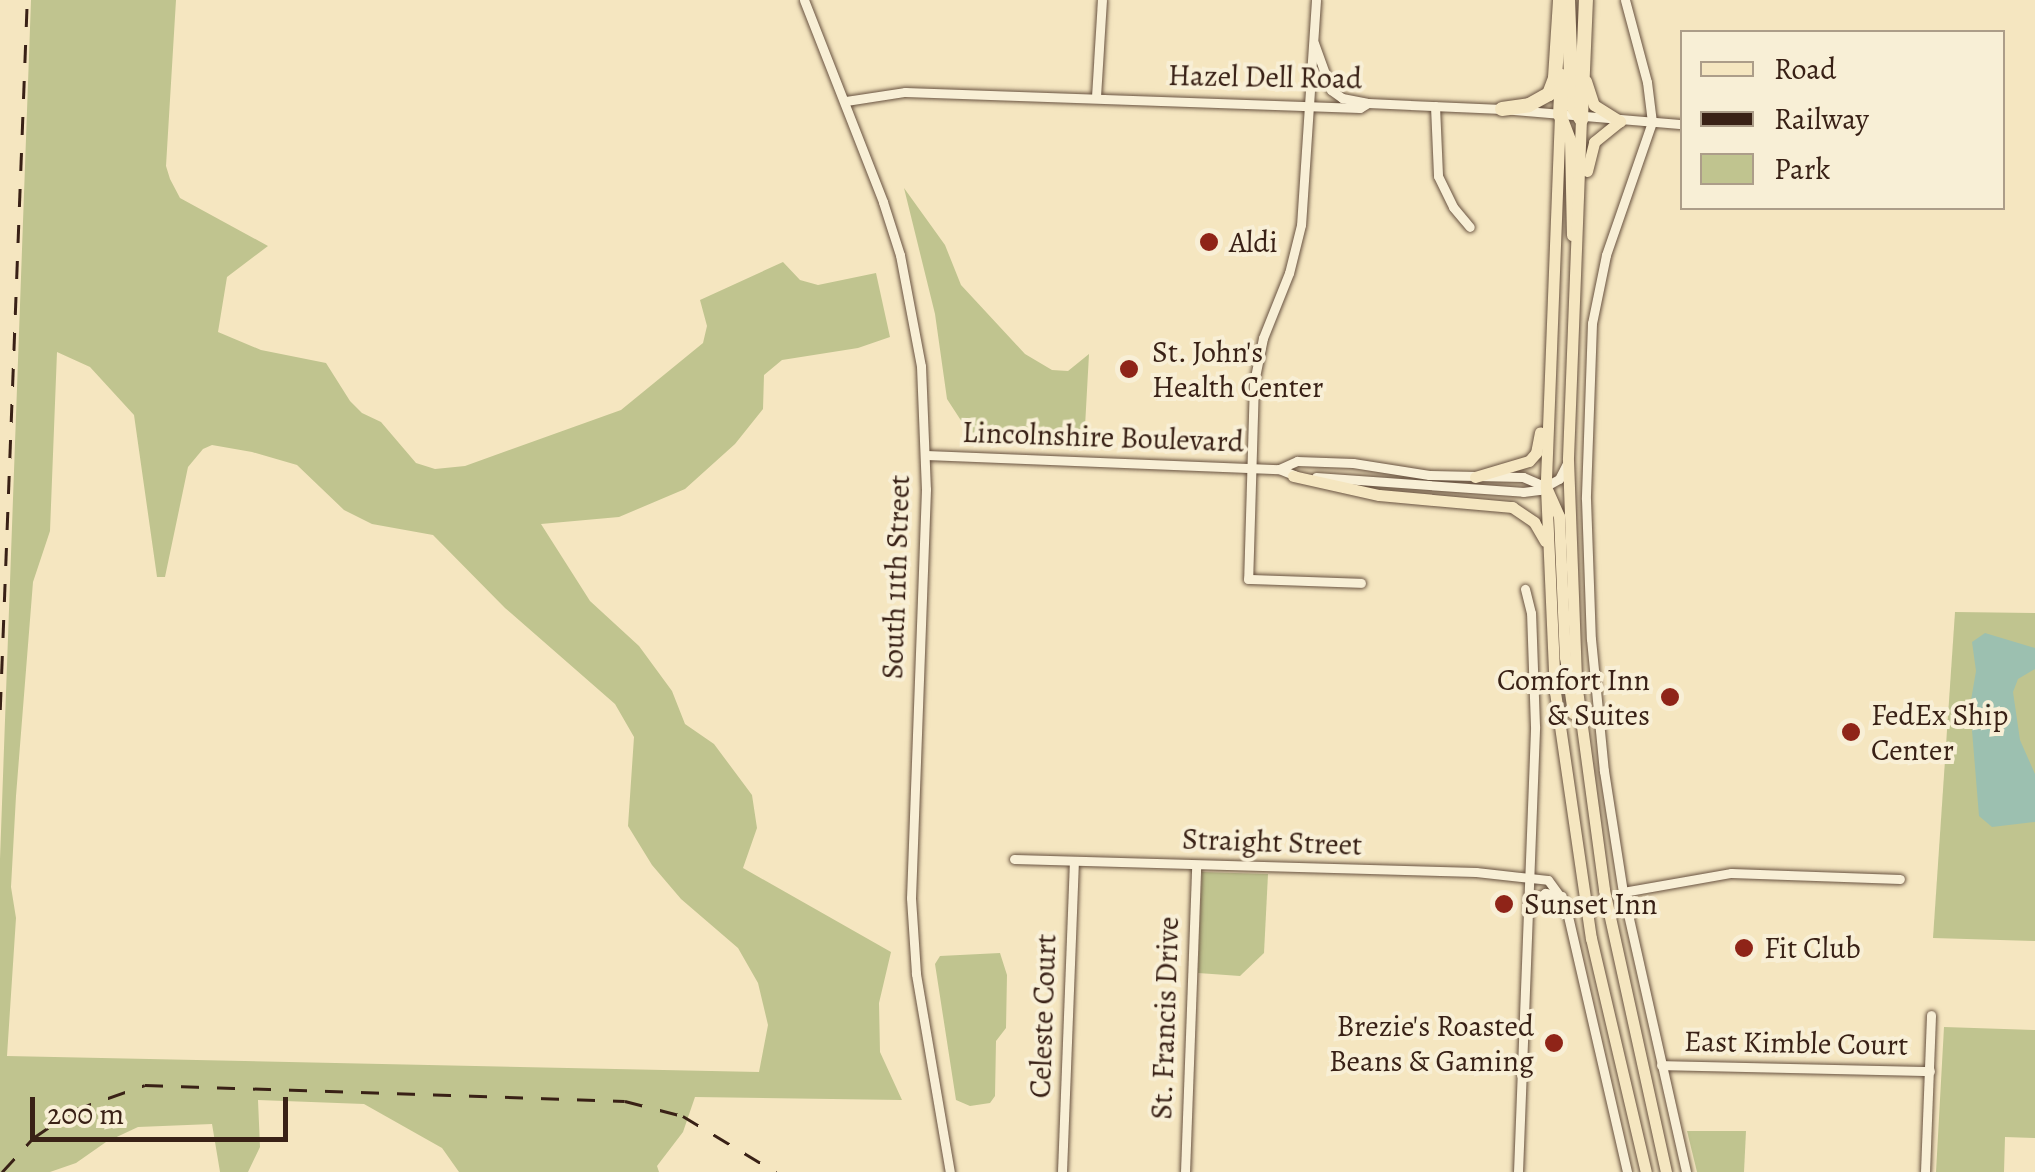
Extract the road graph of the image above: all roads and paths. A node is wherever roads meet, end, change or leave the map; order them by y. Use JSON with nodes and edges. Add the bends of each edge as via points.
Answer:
{"nodes":[{"id":1,"x":804,"y":0,"type":"edge"},
{"id":2,"x":1102,"y":0,"type":"edge"},
{"id":3,"x":1316,"y":0,"type":"edge"},
{"id":4,"x":1564,"y":0,"type":"edge"},
{"id":5,"x":1586,"y":0,"type":"edge"},
{"id":6,"x":1625,"y":0,"type":"edge"},
{"id":7,"x":1313,"y":41,"type":"junction"},
{"id":8,"x":1584,"y":71,"type":"junction"},
{"id":9,"x":1096,"y":98,"type":"junction"},
{"id":10,"x":846,"y":101,"type":"junction"},
{"id":11,"x":1368,"y":104,"type":"junction"},
{"id":12,"x":1306,"y":106,"type":"junction"},
{"id":13,"x":1435,"y":106,"type":"junction"},
{"id":14,"x":1502,"y":109,"type":"junction"},
{"id":15,"x":1560,"y":114,"type":"junction"},
{"id":16,"x":1581,"y":119,"type":"junction"},
{"id":17,"x":1620,"y":121,"type":"junction"},
{"id":18,"x":1652,"y":122,"type":"junction"},
{"id":19,"x":1680,"y":124,"type":"edge"},
{"id":20,"x":1470,"y":227,"type":"dead end"},
{"id":21,"x":1575,"y":254,"type":"junction"},
{"id":22,"x":1554,"y":269,"type":"junction"},
{"id":23,"x":926,"y":454,"type":"junction"},
{"id":24,"x":1568,"y":460,"type":"junction"},
{"id":25,"x":1249,"y":468,"type":"junction"},
{"id":26,"x":1278,"y":469,"type":"junction"},
{"id":27,"x":1293,"y":476,"type":"junction"},
{"id":28,"x":1475,"y":477,"type":"junction"},
{"id":29,"x":1546,"y":487,"type":"junction"},
{"id":30,"x":1548,"y":556,"type":"junction"},
{"id":31,"x":1361,"y":583,"type":"dead end"},
{"id":32,"x":1525,"y":589,"type":"dead end"},
{"id":33,"x":1583,"y":748,"type":"junction"},
{"id":34,"x":1014,"y":860,"type":"dead end"},
{"id":35,"x":1074,"y":861,"type":"junction"},
{"id":36,"x":1196,"y":865,"type":"junction"},
{"id":37,"x":1529,"y":875,"type":"junction"},
{"id":38,"x":1900,"y":879,"type":"dead end"},
{"id":39,"x":1623,"y":892,"type":"junction"},
{"id":40,"x":1562,"y":896,"type":"junction"},
{"id":41,"x":1528,"y":906,"type":"junction"},
{"id":42,"x":1931,"y":1015,"type":"dead end"},
{"id":43,"x":1661,"y":1064,"type":"junction"},
{"id":44,"x":1930,"y":1071,"type":"junction"},
{"id":45,"x":950,"y":1172,"type":"edge"},
{"id":46,"x":1062,"y":1172,"type":"edge"},
{"id":47,"x":1185,"y":1172,"type":"edge"},
{"id":48,"x":1518,"y":1172,"type":"edge"},
{"id":49,"x":1626,"y":1172,"type":"edge"},
{"id":50,"x":1646,"y":1172,"type":"edge"},
{"id":51,"x":1666,"y":1172,"type":"edge"},
{"id":52,"x":1686,"y":1172,"type":"edge"},
{"id":53,"x":1925,"y":1172,"type":"edge"}],
"edges":[{"from":1,"to":10,"type":"street","name":"South 11th Street"},
{"from":2,"to":9,"type":"street"},
{"from":3,"to":7,"type":"street"},
{"from":4,"to":14,"type":"highway","via":[[1549,94]]},
{"from":4,"to":15,"type":"highway"},
{"from":4,"to":16,"type":"highway","via":[[1572,105]]},
{"from":5,"to":8,"type":"highway"},
{"from":6,"to":18,"type":"street"},
{"from":7,"to":11,"type":"street","via":[[1332,90]]},
{"from":7,"to":12,"type":"street"},
{"from":8,"to":16,"type":"highway"},
{"from":8,"to":17,"type":"main road","via":[[1594,105]]},
{"from":9,"to":10,"type":"street","name":"Hazel Dell Road","via":[[905,92]]},
{"from":9,"to":12,"type":"street","name":"Hazel Dell Road"},
{"from":10,"to":23,"type":"street","name":"South 11th Street","via":[[904,274],[921,366]]},
{"from":11,"to":12,"type":"street","name":"Hazel Dell Road"},
{"from":11,"to":13,"type":"street","name":"Hazel Dell Road"},
{"from":12,"to":25,"type":"street","via":[[1301,224],[1258,354]]},
{"from":13,"to":14,"type":"street","name":"Hazel Dell Road"},
{"from":13,"to":20,"type":"street","via":[[1438,176]]},
{"from":14,"to":15,"type":"street","name":"Hazel Dell Road"},
{"from":15,"to":16,"type":"street","name":"Hazel Dell Road"},
{"from":15,"to":21,"type":"main road","via":[[1570,140],[1568,219]]},
{"from":15,"to":22,"type":"main road"},
{"from":16,"to":17,"type":"street","name":"Hazel Dell Road"},
{"from":16,"to":21,"type":"main road"},
{"from":17,"to":18,"type":"street","name":"Hazel Dell Road"},
{"from":17,"to":21,"type":"main road","via":[[1590,150]]},
{"from":18,"to":19,"type":"street","name":"Hazel Dell Road"},
{"from":18,"to":39,"type":"street","via":[[1599,279],[1588,379],[1591,639]]},
{"from":21,"to":24,"type":"main road"},
{"from":22,"to":28,"type":"main road","via":[[1546,302],[1540,443],[1522,465]]},
{"from":22,"to":29,"type":"main road"},
{"from":23,"to":25,"type":"street","name":"Lincolnshire Boulevard"},
{"from":23,"to":45,"type":"street","name":"South 11th Street","via":[[911,898],[916,974]]},
{"from":24,"to":29,"type":"street","via":[[1559,479]]},
{"from":24,"to":33,"type":"main road"},
{"from":25,"to":26,"type":"street","name":"Lincolnshire Boulevard"},
{"from":25,"to":31,"type":"street","via":[[1248,579]]},
{"from":26,"to":27,"type":"street","name":"Lincolnshire Boulevard"},
{"from":26,"to":28,"type":"street","name":"Lincolnshire Boulevard","via":[[1297,461],[1326,462]]},
{"from":27,"to":29,"type":"street","name":"Lincolnshire Boulevard","via":[[1440,489]]},
{"from":27,"to":30,"type":"main road","via":[[1416,500],[1512,507],[1542,532]]},
{"from":28,"to":29,"type":"street","name":"Lincolnshire Boulevard","via":[[1523,478]]},
{"from":29,"to":30,"type":"main road"},
{"from":29,"to":33,"type":"main road","via":[[1559,516],[1568,692]]},
{"from":30,"to":50,"type":"main road","via":[[1554,692],[1580,875]]},
{"from":32,"to":37,"type":"street","via":[[1534,684]]},
{"from":33,"to":51,"type":"main road","via":[[1610,922]]},
{"from":34,"to":35,"type":"street","name":"Straight Street"},
{"from":35,"to":36,"type":"street","name":"Straight Street"},
{"from":35,"to":46,"type":"street","name":"Celeste Court"},
{"from":36,"to":37,"type":"street","name":"Straight Street"},
{"from":36,"to":47,"type":"street","name":"St. Francis Drive"},
{"from":37,"to":40,"type":"street","via":[[1548,880]]},
{"from":37,"to":41,"type":"street"},
{"from":38,"to":39,"type":"street","via":[[1731,873]]},
{"from":39,"to":43,"type":"street"},
{"from":40,"to":41,"type":"street","via":[[1540,894]]},
{"from":40,"to":49,"type":"street"},
{"from":41,"to":48,"type":"street"},
{"from":42,"to":44,"type":"street"},
{"from":43,"to":44,"type":"street","name":"East Kimble Court"},
{"from":43,"to":52,"type":"street"},
{"from":44,"to":53,"type":"street"}]}
